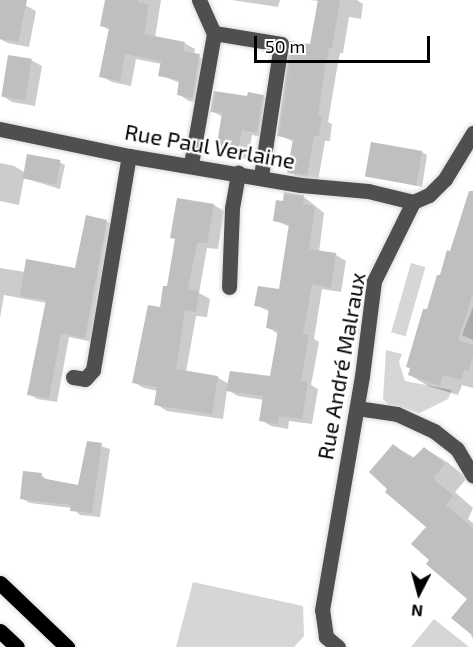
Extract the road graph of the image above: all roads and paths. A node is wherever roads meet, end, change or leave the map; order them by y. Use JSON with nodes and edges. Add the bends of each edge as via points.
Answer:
{"nodes":[{"id":1,"x":199,"y":0,"type":"edge"},
{"id":2,"x":214,"y":33,"type":"junction"},
{"id":3,"x":0,"y":129,"type":"edge"},
{"id":4,"x":473,"y":133,"type":"edge"},
{"id":5,"x":129,"y":156,"type":"junction"},
{"id":6,"x":191,"y":164,"type":"junction"},
{"id":7,"x":238,"y":173,"type":"junction"},
{"id":8,"x":261,"y":177,"type":"junction"},
{"id":9,"x":412,"y":202,"type":"junction"},
{"id":10,"x":229,"y":287,"type":"dead end"},
{"id":11,"x":73,"y":377,"type":"dead end"},
{"id":12,"x":357,"y":408,"type":"junction"},
{"id":13,"x":473,"y":476,"type":"edge"},
{"id":14,"x":0,"y":584,"type":"edge"},
{"id":15,"x":0,"y":631,"type":"edge"},
{"id":16,"x":17,"y":647,"type":"edge"},
{"id":17,"x":67,"y":647,"type":"edge"},
{"id":18,"x":338,"y":647,"type":"edge"}],
"edges":[{"from":1,"to":2,"type":"street"},
{"from":2,"to":6,"type":"street"},
{"from":2,"to":8,"type":"street","via":[[281,44]]},
{"from":3,"to":5,"type":"street","name":"Rue Paul Verlaine"},
{"from":4,"to":9,"type":"street","via":[[445,178],[429,195]]},
{"from":5,"to":6,"type":"street","name":"Rue Paul Verlaine"},
{"from":5,"to":11,"type":"street","via":[[93,370],[85,379]]},
{"from":6,"to":7,"type":"street","name":"Rue Paul Verlaine"},
{"from":7,"to":8,"type":"street","name":"Rue Paul Verlaine"},
{"from":7,"to":10,"type":"street","via":[[232,208]]},
{"from":8,"to":9,"type":"street","name":"Rue Paul Verlaine","via":[[368,191]]},
{"from":9,"to":12,"type":"street","name":"Rue André Malraux","via":[[374,281]]},
{"from":12,"to":13,"type":"street","via":[[397,414],[434,431],[458,449]]},
{"from":12,"to":18,"type":"street","name":"Rue André Malraux","via":[[322,609],[326,637]]},
{"from":14,"to":17,"type":"main road"},
{"from":15,"to":16,"type":"main road"}]}
